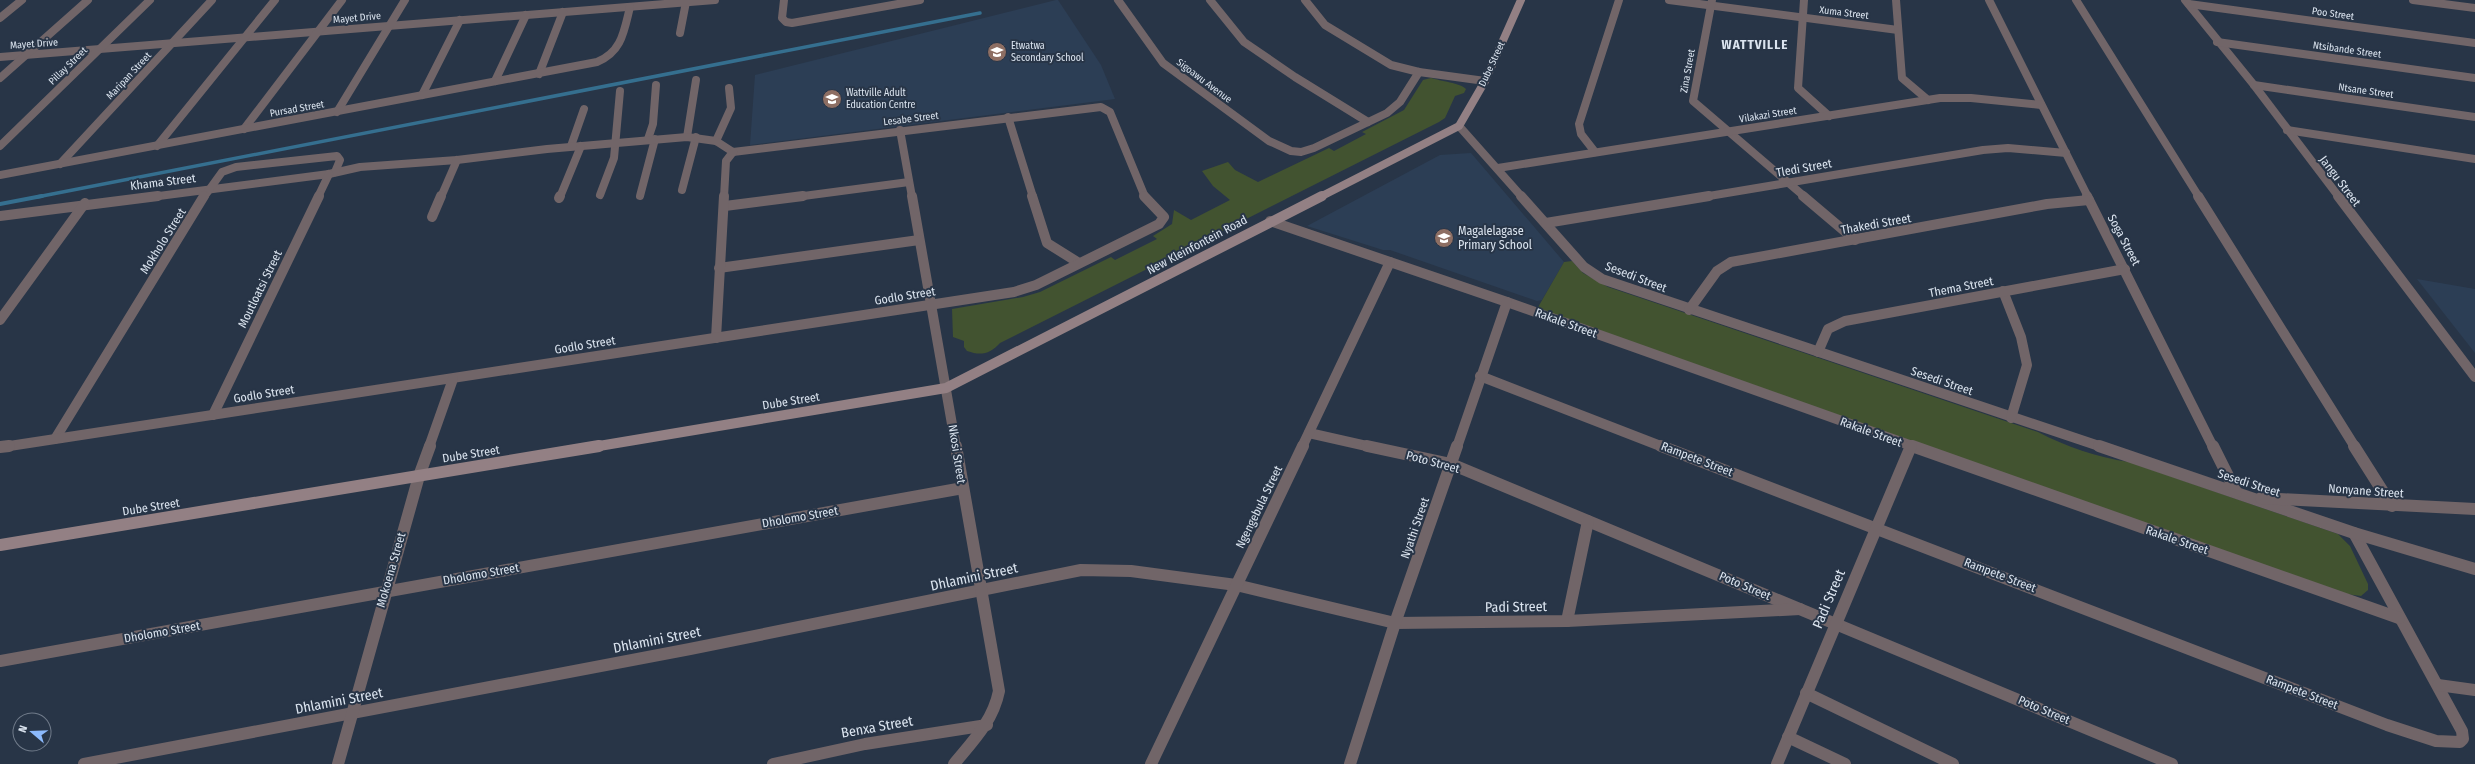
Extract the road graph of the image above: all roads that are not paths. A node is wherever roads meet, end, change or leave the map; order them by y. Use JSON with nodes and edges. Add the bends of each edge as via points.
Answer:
{"nodes":[{"id":1,"x":22,"y":0,"type":"edge"},
{"id":2,"x":88,"y":0,"type":"edge"},
{"id":3,"x":150,"y":0,"type":"edge"},
{"id":4,"x":212,"y":0,"type":"edge"},
{"id":5,"x":276,"y":0,"type":"edge"},
{"id":6,"x":342,"y":0,"type":"edge"},
{"id":7,"x":405,"y":0,"type":"edge"},
{"id":8,"x":715,"y":0,"type":"edge"},
{"id":9,"x":784,"y":0,"type":"edge"},
{"id":10,"x":920,"y":0,"type":"edge"},
{"id":11,"x":1118,"y":0,"type":"edge"},
{"id":12,"x":1210,"y":0,"type":"edge"},
{"id":13,"x":1305,"y":0,"type":"edge"},
{"id":14,"x":1521,"y":0,"type":"edge"},
{"id":15,"x":1619,"y":0,"type":"edge"},
{"id":16,"x":1669,"y":0,"type":"edge"},
{"id":17,"x":1804,"y":0,"type":"edge"},
{"id":18,"x":1896,"y":0,"type":"edge"},
{"id":19,"x":1989,"y":0,"type":"edge"},
{"id":20,"x":2076,"y":0,"type":"edge"},
{"id":21,"x":2413,"y":0,"type":"edge"},
{"id":22,"x":2473,"y":0,"type":"edge"},
{"id":23,"x":686,"y":2,"type":"junction"},
{"id":24,"x":2187,"y":2,"type":"edge"},
{"id":25,"x":1711,"y":3,"type":"edge"},
{"id":26,"x":2475,"y":3,"type":"edge"},
{"id":27,"x":630,"y":7,"type":"junction"},
{"id":28,"x":2475,"y":8,"type":"edge"},
{"id":29,"x":563,"y":12,"type":"junction"},
{"id":30,"x":526,"y":15,"type":"junction"},
{"id":31,"x":0,"y":18,"type":"edge"},
{"id":32,"x":1802,"y":18,"type":"junction"},
{"id":33,"x":460,"y":20,"type":"junction"},
{"id":34,"x":389,"y":25,"type":"junction"},
{"id":35,"x":1898,"y":30,"type":"junction"},
{"id":36,"x":319,"y":31,"type":"junction"},
{"id":37,"x":680,"y":33,"type":"dead end"},
{"id":38,"x":245,"y":38,"type":"junction"},
{"id":39,"x":2217,"y":42,"type":"junction"},
{"id":40,"x":173,"y":43,"type":"junction"},
{"id":41,"x":2475,"y":43,"type":"edge"},
{"id":42,"x":101,"y":49,"type":"junction"},
{"id":43,"x":26,"y":54,"type":"junction"},
{"id":44,"x":0,"y":57,"type":"edge"},
{"id":45,"x":1419,"y":72,"type":"junction"},
{"id":46,"x":539,"y":74,"type":"junction"},
{"id":47,"x":0,"y":78,"type":"edge"},
{"id":48,"x":2475,"y":78,"type":"edge"},
{"id":49,"x":696,"y":80,"type":"dead end"},
{"id":50,"x":495,"y":81,"type":"junction"},
{"id":51,"x":1485,"y":81,"type":"junction"},
{"id":52,"x":2254,"y":84,"type":"junction"},
{"id":53,"x":656,"y":85,"type":"dead end"},
{"id":54,"x":730,"y":88,"type":"dead end"},
{"id":55,"x":620,"y":91,"type":"dead end"},
{"id":56,"x":422,"y":95,"type":"junction"},
{"id":57,"x":1928,"y":100,"type":"junction"},
{"id":58,"x":2041,"y":105,"type":"junction"},
{"id":59,"x":584,"y":109,"type":"dead end"},
{"id":60,"x":337,"y":112,"type":"junction"},
{"id":61,"x":1829,"y":116,"type":"junction"},
{"id":62,"x":1008,"y":117,"type":"junction"},
{"id":63,"x":2475,"y":117,"type":"edge"},
{"id":64,"x":1368,"y":122,"type":"junction"},
{"id":65,"x":1459,"y":126,"type":"junction"},
{"id":66,"x":244,"y":129,"type":"junction"},
{"id":67,"x":900,"y":130,"type":"junction"},
{"id":68,"x":2287,"y":130,"type":"junction"},
{"id":69,"x":1728,"y":132,"type":"junction"},
{"id":70,"x":691,"y":137,"type":"junction"},
{"id":71,"x":652,"y":139,"type":"junction"},
{"id":72,"x":716,"y":141,"type":"junction"},
{"id":73,"x":614,"y":143,"type":"junction"},
{"id":74,"x":0,"y":146,"type":"edge"},
{"id":75,"x":157,"y":146,"type":"junction"},
{"id":76,"x":571,"y":146,"type":"junction"},
{"id":77,"x":581,"y":146,"type":"junction"},
{"id":78,"x":733,"y":152,"type":"junction"},
{"id":79,"x":1595,"y":152,"type":"junction"},
{"id":80,"x":2066,"y":153,"type":"junction"},
{"id":81,"x":457,"y":160,"type":"junction"},
{"id":82,"x":2475,"y":160,"type":"edge"},
{"id":83,"x":60,"y":164,"type":"junction"},
{"id":84,"x":1498,"y":168,"type":"junction"},
{"id":85,"x":332,"y":173,"type":"junction"},
{"id":86,"x":0,"y":175,"type":"edge"},
{"id":87,"x":909,"y":182,"type":"junction"},
{"id":88,"x":1788,"y":183,"type":"junction"},
{"id":89,"x":209,"y":188,"type":"junction"},
{"id":90,"x":682,"y":190,"type":"dead end"},
{"id":91,"x":600,"y":195,"type":"dead end"},
{"id":92,"x":640,"y":196,"type":"dead end"},
{"id":93,"x":559,"y":198,"type":"dead end"},
{"id":94,"x":2089,"y":200,"type":"junction"},
{"id":95,"x":85,"y":203,"type":"junction"},
{"id":96,"x":725,"y":206,"type":"junction"},
{"id":97,"x":0,"y":216,"type":"edge"},
{"id":98,"x":432,"y":217,"type":"dead end"},
{"id":99,"x":1270,"y":220,"type":"junction"},
{"id":100,"x":1546,"y":223,"type":"junction"},
{"id":101,"x":1159,"y":224,"type":"joint"},
{"id":102,"x":919,"y":240,"type":"junction"},
{"id":103,"x":1855,"y":240,"type":"junction"},
{"id":104,"x":1390,"y":262,"type":"junction"},
{"id":105,"x":1079,"y":263,"type":"junction"},
{"id":106,"x":719,"y":268,"type":"junction"},
{"id":107,"x":2125,"y":269,"type":"junction"},
{"id":108,"x":2003,"y":291,"type":"junction"},
{"id":109,"x":1507,"y":302,"type":"junction"},
{"id":110,"x":930,"y":305,"type":"junction"},
{"id":111,"x":1688,"y":310,"type":"junction"},
{"id":112,"x":0,"y":320,"type":"edge"},
{"id":113,"x":716,"y":338,"type":"junction"},
{"id":114,"x":1818,"y":352,"type":"junction"},
{"id":115,"x":1480,"y":376,"type":"junction"},
{"id":116,"x":2475,"y":377,"type":"edge"},
{"id":117,"x":452,"y":380,"type":"junction"},
{"id":118,"x":946,"y":388,"type":"junction"},
{"id":119,"x":213,"y":415,"type":"junction"},
{"id":120,"x":2010,"y":418,"type":"junction"},
{"id":121,"x":1309,"y":433,"type":"junction"},
{"id":122,"x":55,"y":439,"type":"junction"},
{"id":123,"x":1911,"y":446,"type":"junction"},
{"id":124,"x":0,"y":448,"type":"edge"},
{"id":125,"x":1451,"y":464,"type":"junction"},
{"id":126,"x":419,"y":476,"type":"junction"},
{"id":127,"x":963,"y":488,"type":"junction"},
{"id":128,"x":2236,"y":492,"type":"junction"},
{"id":129,"x":2255,"y":498,"type":"junction"},
{"id":130,"x":2392,"y":506,"type":"junction"},
{"id":131,"x":2475,"y":509,"type":"edge"},
{"id":132,"x":1588,"y":521,"type":"junction"},
{"id":133,"x":1875,"y":527,"type":"junction"},
{"id":134,"x":2354,"y":533,"type":"junction"},
{"id":135,"x":0,"y":545,"type":"edge"},
{"id":136,"x":2475,"y":569,"type":"edge"},
{"id":137,"x":1236,"y":584,"type":"junction"},
{"id":138,"x":385,"y":591,"type":"junction"},
{"id":139,"x":982,"y":591,"type":"junction"},
{"id":140,"x":1800,"y":609,"type":"junction"},
{"id":141,"x":2399,"y":618,"type":"junction"},
{"id":142,"x":1567,"y":621,"type":"junction"},
{"id":143,"x":1835,"y":622,"type":"junction"},
{"id":144,"x":1395,"y":623,"type":"junction"},
{"id":145,"x":0,"y":661,"type":"edge"},
{"id":146,"x":2438,"y":685,"type":"junction"},
{"id":147,"x":2475,"y":690,"type":"edge"},
{"id":148,"x":1806,"y":693,"type":"junction"},
{"id":149,"x":351,"y":714,"type":"junction"},
{"id":150,"x":987,"y":725,"type":"junction"},
{"id":151,"x":1788,"y":737,"type":"junction"},
{"id":152,"x":100,"y":762,"type":"edge"},
{"id":153,"x":84,"y":764,"type":"edge"},
{"id":154,"x":338,"y":764,"type":"edge"},
{"id":155,"x":773,"y":764,"type":"edge"},
{"id":156,"x":954,"y":764,"type":"edge"},
{"id":157,"x":1151,"y":764,"type":"edge"},
{"id":158,"x":1350,"y":764,"type":"edge"},
{"id":159,"x":1777,"y":764,"type":"edge"},
{"id":160,"x":1845,"y":764,"type":"edge"},
{"id":161,"x":1953,"y":764,"type":"edge"},
{"id":162,"x":2172,"y":764,"type":"edge"}],
"edges":[{"from":1,"to":31,"type":"street"},
{"from":2,"to":43,"type":"street"},
{"from":3,"to":42,"type":"street","name":"Pillay Street"},
{"from":4,"to":40,"type":"street","name":"Maripan Street"},
{"from":5,"to":38,"type":"street"},
{"from":6,"to":36,"type":"street"},
{"from":7,"to":34,"type":"street"},
{"from":8,"to":23,"type":"street","name":"Mayet Drive"},
{"from":9,"to":10,"type":"street","via":[[782,18],[792,23]]},
{"from":11,"to":64,"type":"street","name":"Sigoawu Avenue","via":[[1163,63],[1269,141],[1286,150],[1300,152],[1314,148]]},
{"from":12,"to":64,"type":"street","via":[[1244,42]]},
{"from":13,"to":45,"type":"street","via":[[1325,24],[1362,48],[1391,65]]},
{"from":14,"to":51,"type":"street","name":"Dube Street"},
{"from":15,"to":79,"type":"street","via":[[1579,124],[1581,134]]},
{"from":16,"to":25,"type":"street","name":"Xuma Street"},
{"from":17,"to":32,"type":"street"},
{"from":18,"to":35,"type":"street"},
{"from":19,"to":58,"type":"street","name":"Soga Street"},
{"from":20,"to":130,"type":"street"},
{"from":21,"to":28,"type":"street"},
{"from":22,"to":26,"type":"street"},
{"from":23,"to":27,"type":"street","name":"Mayet Drive"},
{"from":23,"to":37,"type":"street"},
{"from":24,"to":39,"type":"street","name":"Jangu Street"},
{"from":24,"to":41,"type":"street","name":"Poo Street"},
{"from":25,"to":32,"type":"street","name":"Xuma Street"},
{"from":25,"to":69,"type":"street","name":"Zina Street","via":[[1693,98],[1695,104]]},
{"from":27,"to":29,"type":"street","name":"Mayet Drive"},
{"from":27,"to":46,"type":"street","name":"Pursad Street","via":[[616,51],[605,60]]},
{"from":29,"to":30,"type":"street","name":"Mayet Drive"},
{"from":29,"to":46,"type":"street"},
{"from":30,"to":33,"type":"street","name":"Mayet Drive"},
{"from":30,"to":50,"type":"street"},
{"from":32,"to":35,"type":"street","name":"Xuma Street"},
{"from":32,"to":61,"type":"street","via":[[1798,88]]},
{"from":33,"to":34,"type":"street","name":"Mayet Drive"},
{"from":33,"to":56,"type":"street"},
{"from":34,"to":36,"type":"street","name":"Mayet Drive"},
{"from":34,"to":60,"type":"street"},
{"from":35,"to":57,"type":"street","via":[[1902,80]]},
{"from":36,"to":38,"type":"street","name":"Mayet Drive"},
{"from":36,"to":66,"type":"street"},
{"from":38,"to":40,"type":"street","name":"Mayet Drive"},
{"from":38,"to":75,"type":"street"},
{"from":39,"to":48,"type":"street","name":"Ntsibande Street"},
{"from":39,"to":52,"type":"street","name":"Jangu Street"},
{"from":40,"to":42,"type":"street","name":"Mayet Drive"},
{"from":40,"to":83,"type":"street","name":"Maripan Street"},
{"from":42,"to":43,"type":"street","name":"Mayet Drive"},
{"from":42,"to":74,"type":"street","name":"Pillay Street"},
{"from":43,"to":44,"type":"street","name":"Mayet Drive"},
{"from":43,"to":47,"type":"street"},
{"from":45,"to":51,"type":"street"},
{"from":45,"to":64,"type":"street","via":[[1395,108]]},
{"from":46,"to":50,"type":"street","name":"Pursad Street"},
{"from":49,"to":70,"type":"street"},
{"from":50,"to":56,"type":"street","name":"Pursad Street"},
{"from":51,"to":65,"type":"street","name":"Dube Street"},
{"from":52,"to":63,"type":"street","name":"Ntsane Street"},
{"from":52,"to":68,"type":"street","name":"Jangu Street"},
{"from":53,"to":71,"type":"street"},
{"from":54,"to":72,"type":"street","via":[[731,108]]},
{"from":55,"to":73,"type":"street"},
{"from":56,"to":60,"type":"street","name":"Pursad Street"},
{"from":57,"to":58,"type":"street","name":"Vilakazi Street","via":[[1958,97]]},
{"from":57,"to":61,"type":"street","name":"Vilakazi Street"},
{"from":58,"to":80,"type":"street","name":"Soga Street"},
{"from":59,"to":76,"type":"street"},
{"from":60,"to":66,"type":"street","name":"Pursad Street"},
{"from":61,"to":69,"type":"street","name":"Vilakazi Street"},
{"from":62,"to":67,"type":"street","name":"Lesabe Street"},
{"from":62,"to":101,"type":"street","name":"Lesabe Street","via":[[1092,107],[1105,108],[1110,112],[1146,200],[1163,214]]},
{"from":62,"to":105,"type":"street","via":[[1047,243]]},
{"from":65,"to":84,"type":"street","name":"Sesedi Street"},
{"from":65,"to":99,"type":"street","name":"New Kleinfontein Road"},
{"from":66,"to":75,"type":"street","name":"Pursad Street"},
{"from":67,"to":78,"type":"street","name":"Lesabe Street"},
{"from":67,"to":87,"type":"street","name":"Nkosi Street"},
{"from":68,"to":82,"type":"street"},
{"from":68,"to":116,"type":"street","name":"Jangu Street"},
{"from":69,"to":79,"type":"street","name":"Vilakazi Street"},
{"from":69,"to":88,"type":"street","name":"Zina Street"},
{"from":70,"to":71,"type":"street","name":"Khama Street"},
{"from":70,"to":72,"type":"street","name":"Khama Street"},
{"from":70,"to":90,"type":"street"},
{"from":71,"to":73,"type":"street","name":"Khama Street"},
{"from":71,"to":92,"type":"street"},
{"from":72,"to":78,"type":"street"},
{"from":73,"to":77,"type":"street","name":"Khama Street"},
{"from":73,"to":91,"type":"street","via":[[614,158]]},
{"from":75,"to":83,"type":"street","name":"Pursad Street"},
{"from":76,"to":77,"type":"street","name":"Khama Street"},
{"from":76,"to":81,"type":"street","name":"Khama Street"},
{"from":77,"to":93,"type":"street"},
{"from":78,"to":96,"type":"street","via":[[726,161]]},
{"from":79,"to":84,"type":"street","name":"Vilakazi Street"},
{"from":80,"to":88,"type":"street","name":"Tledi Street","via":[[1989,149]]},
{"from":80,"to":94,"type":"street","name":"Soga Street"},
{"from":81,"to":85,"type":"street","name":"Khama Street","via":[[360,167]]},
{"from":81,"to":98,"type":"street"},
{"from":83,"to":86,"type":"street","name":"Pursad Street"},
{"from":84,"to":100,"type":"street","name":"Sesedi Street"},
{"from":85,"to":89,"type":"street","name":"Khama Street"},
{"from":85,"to":89,"type":"street","name":"Mokholo Street","via":[[340,160],[337,156],[236,167],[222,172]]},
{"from":85,"to":119,"type":"street","name":"Moutloatsi Street"},
{"from":87,"to":96,"type":"street"},
{"from":87,"to":102,"type":"street","name":"Nkosi Street"},
{"from":88,"to":100,"type":"street","name":"Tledi Street"},
{"from":88,"to":103,"type":"street","name":"Zina Street"},
{"from":89,"to":95,"type":"street","name":"Khama Street"},
{"from":89,"to":122,"type":"street","name":"Mokholo Street"},
{"from":94,"to":103,"type":"street","name":"Thakedi Street","via":[[2047,204]]},
{"from":94,"to":107,"type":"street","name":"Soga Street"},
{"from":95,"to":97,"type":"street","name":"Khama Street"},
{"from":95,"to":112,"type":"street"},
{"from":96,"to":106,"type":"street"},
{"from":99,"to":104,"type":"street","name":"Rakale Street"},
{"from":99,"to":118,"type":"street","name":"New Kleinfontein Road"},
{"from":100,"to":111,"type":"street","name":"Sesedi Street","via":[[1584,267],[1602,279]]},
{"from":101,"to":105,"type":"street","name":"Godlo Street"},
{"from":102,"to":106,"type":"street"},
{"from":102,"to":110,"type":"street","name":"Nkosi Street"},
{"from":103,"to":111,"type":"street","name":"Thakedi Street","via":[[1731,262],[1717,271]]},
{"from":104,"to":109,"type":"street","name":"Rakale Street"},
{"from":104,"to":121,"type":"street","name":"Ngengebula Street"},
{"from":105,"to":110,"type":"street","name":"Godlo Street","via":[[1022,290]]},
{"from":106,"to":113,"type":"street"},
{"from":107,"to":108,"type":"street","name":"Thema Street"},
{"from":107,"to":128,"type":"street","name":"Soga Street"},
{"from":108,"to":114,"type":"street","name":"Thema Street","via":[[1845,321],[1828,329]]},
{"from":108,"to":120,"type":"street","via":[[2021,337],[2027,365]]},
{"from":109,"to":115,"type":"street","name":"Nyathi Street"},
{"from":109,"to":123,"type":"street","name":"Rakale Street"},
{"from":110,"to":113,"type":"street","name":"Godlo Street"},
{"from":110,"to":118,"type":"street","name":"Nkosi Street"},
{"from":111,"to":114,"type":"street","name":"Sesedi Street"},
{"from":113,"to":117,"type":"street","name":"Godlo Street"},
{"from":114,"to":120,"type":"street","name":"Sesedi Street"},
{"from":115,"to":125,"type":"street","name":"Nyathi Street"},
{"from":115,"to":133,"type":"street","name":"Rampete Street"},
{"from":117,"to":119,"type":"street","name":"Godlo Street"},
{"from":117,"to":126,"type":"street","name":"Mokoena Street"},
{"from":118,"to":126,"type":"street","name":"Dube Street"},
{"from":118,"to":127,"type":"street","name":"Nkosi Street"},
{"from":119,"to":122,"type":"street","name":"Godlo Street"},
{"from":120,"to":128,"type":"street","name":"Sesedi Street"},
{"from":121,"to":125,"type":"street","name":"Poto Street"},
{"from":121,"to":137,"type":"street","name":"Ngengebula Street"},
{"from":122,"to":124,"type":"street","name":"Godlo Street"},
{"from":123,"to":133,"type":"street","name":"Padi Street"},
{"from":123,"to":141,"type":"street","name":"Rakale Street"},
{"from":125,"to":132,"type":"street","name":"Poto Street"},
{"from":125,"to":144,"type":"street","name":"Nyathi Street"},
{"from":126,"to":135,"type":"street","name":"Dube Street"},
{"from":126,"to":138,"type":"street","name":"Mokoena Street"},
{"from":127,"to":138,"type":"street","name":"Dholomo Street"},
{"from":127,"to":139,"type":"street","name":"Nkosi Street"},
{"from":128,"to":129,"type":"street","name":"Sesedi Street"},
{"from":129,"to":130,"type":"street","name":"Nonyane Street"},
{"from":129,"to":134,"type":"street","name":"Sesedi Street"},
{"from":130,"to":131,"type":"street","name":"Nonyane Street"},
{"from":132,"to":140,"type":"street","name":"Poto Street"},
{"from":132,"to":142,"type":"street"},
{"from":133,"to":143,"type":"street","name":"Padi Street"},
{"from":133,"to":146,"type":"street","name":"Rampete Street","via":[[2387,725],[2436,741],[2460,742],[2463,739],[2462,730]]},
{"from":134,"to":136,"type":"street","name":"Sesedi Street"},
{"from":134,"to":141,"type":"street"},
{"from":137,"to":139,"type":"street","name":"Dhlamini Street","via":[[1176,575],[1105,569],[1081,570]]},
{"from":137,"to":144,"type":"street","name":"Padi Street"},
{"from":137,"to":157,"type":"street","name":"Ngengebula Street"},
{"from":138,"to":145,"type":"street","name":"Dholomo Street"},
{"from":138,"to":149,"type":"street","name":"Mokoena Street"},
{"from":139,"to":149,"type":"street","name":"Dhlamini Street"},
{"from":139,"to":150,"type":"street","name":"Nkosi Street","via":[[999,691],[996,709]]},
{"from":140,"to":142,"type":"street","name":"Padi Street"},
{"from":140,"to":143,"type":"street","name":"Poto Street"},
{"from":141,"to":146,"type":"street"},
{"from":142,"to":144,"type":"street","name":"Padi Street"},
{"from":143,"to":148,"type":"street","name":"Padi Street"},
{"from":143,"to":162,"type":"street","name":"Poto Street"},
{"from":144,"to":158,"type":"street","name":"Nyathi Street"},
{"from":146,"to":147,"type":"street"},
{"from":148,"to":151,"type":"street","name":"Padi Street"},
{"from":148,"to":161,"type":"street"},
{"from":149,"to":152,"type":"street","name":"Dhlamini Street"},
{"from":149,"to":154,"type":"street","name":"Mokoena Street"},
{"from":150,"to":155,"type":"street","name":"Benxa Street","via":[[866,744]]},
{"from":150,"to":156,"type":"street","name":"Nkosi Street"},
{"from":151,"to":159,"type":"street","name":"Padi Street"},
{"from":151,"to":160,"type":"street"},
{"from":152,"to":153,"type":"street","name":"Dhlamini Street"}]}
